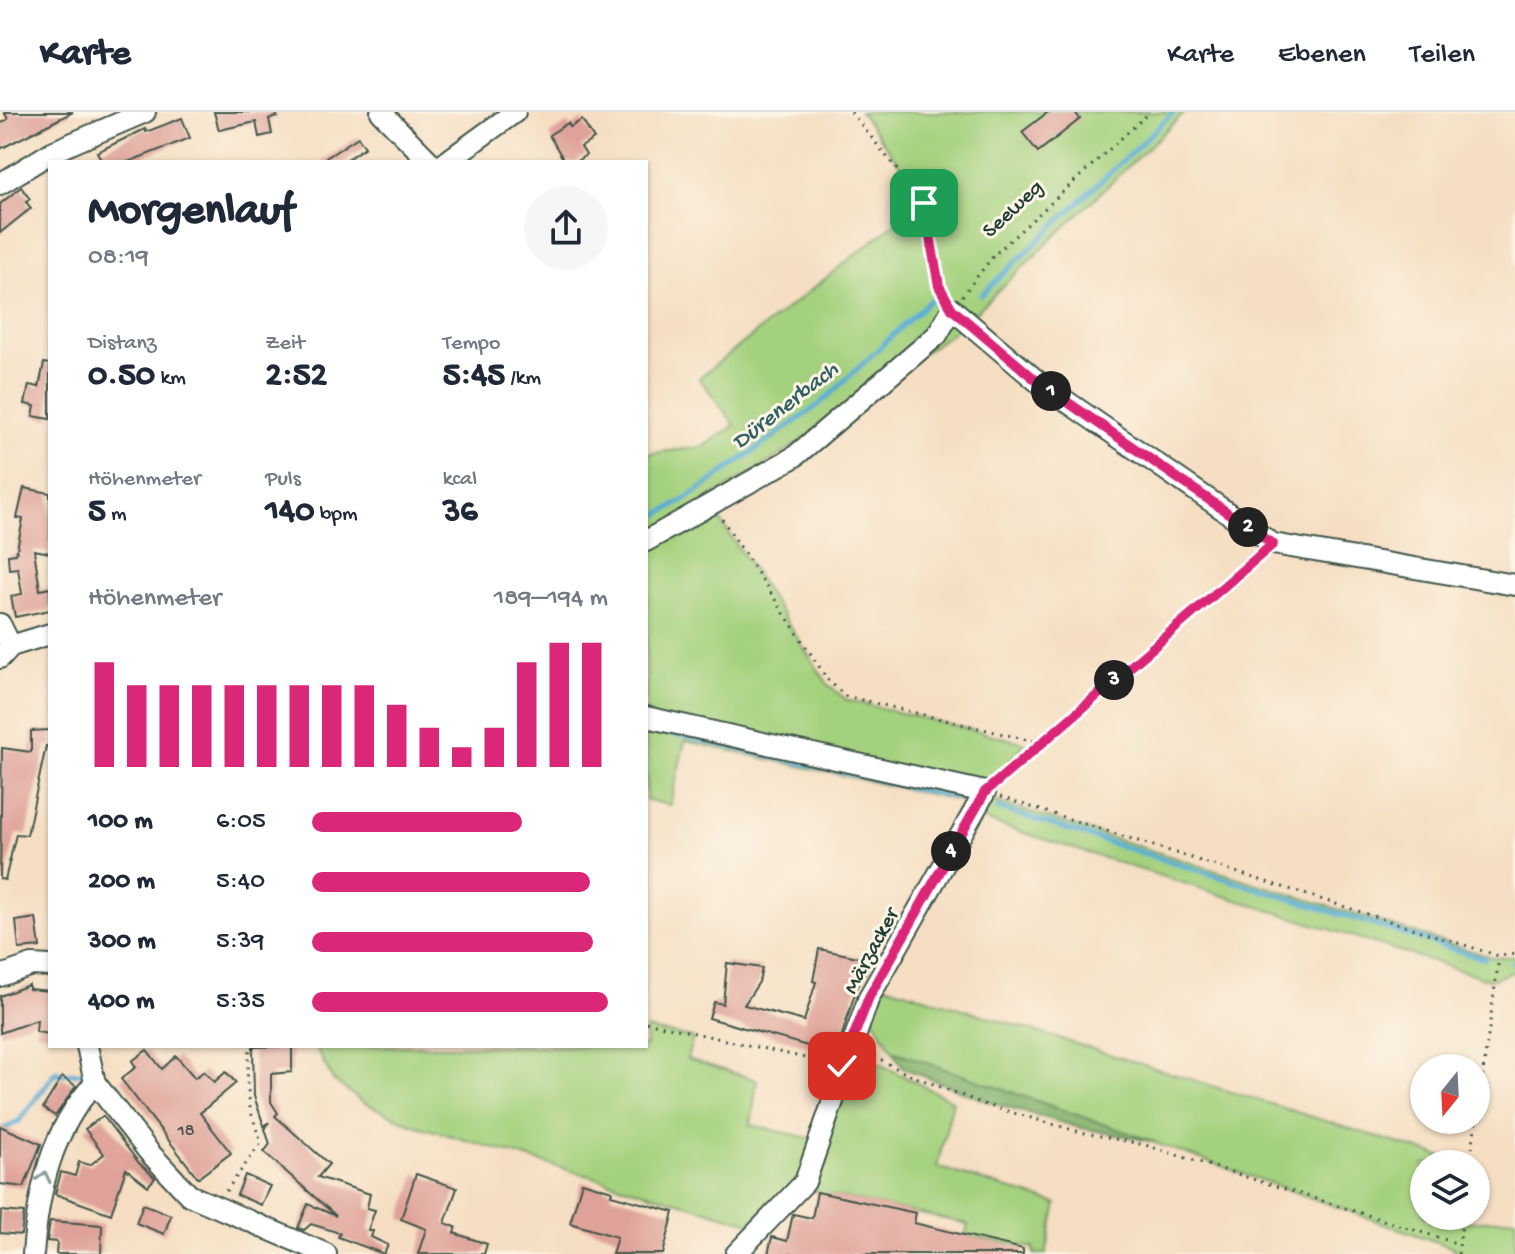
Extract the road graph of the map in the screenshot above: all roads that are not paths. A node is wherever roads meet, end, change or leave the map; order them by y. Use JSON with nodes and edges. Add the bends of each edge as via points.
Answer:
{"nodes":[{"id":1,"x":145,"y":112,"type":"edge"},
{"id":2,"x":381,"y":112,"type":"edge"},
{"id":3,"x":515,"y":112,"type":"edge"},
{"id":4,"x":428,"y":160,"type":"edge"},
{"id":5,"x":449,"y":160,"type":"edge"},
{"id":6,"x":0,"y":184,"type":"edge"},
{"id":7,"x":648,"y":540,"type":"edge"},
{"id":8,"x":1515,"y":585,"type":"edge"},
{"id":9,"x":0,"y":624,"type":"edge"},
{"id":10,"x":48,"y":635,"type":"edge"},
{"id":11,"x":6,"y":652,"type":"edge"},
{"id":12,"x":648,"y":717,"type":"edge"},
{"id":13,"x":48,"y":966,"type":"edge"},
{"id":14,"x":0,"y":976,"type":"edge"},
{"id":15,"x":87,"y":1048,"type":"edge"},
{"id":16,"x":95,"y":1083,"type":"junction"},
{"id":17,"x":33,"y":1254,"type":"edge"},
{"id":18,"x":326,"y":1254,"type":"edge"},
{"id":19,"x":736,"y":1254,"type":"edge"}],
"edges":[{"from":1,"to":6,"type":"street","via":[[52,152]]},
{"from":2,"to":4,"type":"street"},
{"from":3,"to":5,"type":"street"},
{"from":7,"to":8,"type":"street","via":[[794,457],[937,335],[952,309],[1037,381],[1273,544]]},
{"from":9,"to":11,"type":"street"},
{"from":10,"to":11,"type":"street"},
{"from":12,"to":19,"type":"street","name":"Märzacker","via":[[985,792],[869,997],[805,1182]]},
{"from":13,"to":14,"type":"street","via":[[32,965]]},
{"from":15,"to":16,"type":"street"},
{"from":17,"to":16,"type":"street","one_way":true,"via":[[45,1167],[80,1099]]},
{"from":16,"to":18,"type":"street","via":[[189,1195]]}]}
